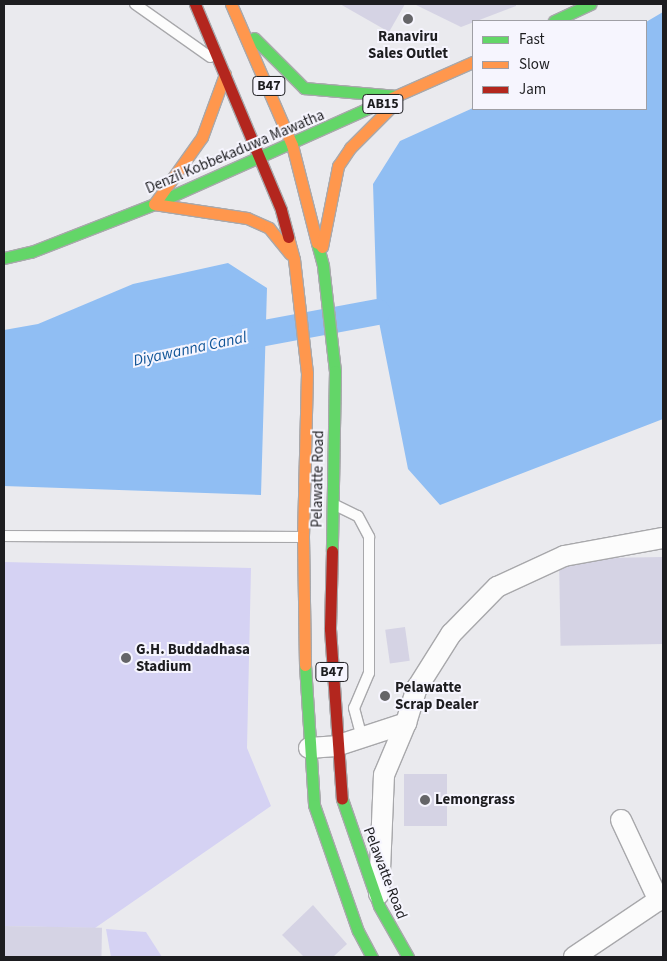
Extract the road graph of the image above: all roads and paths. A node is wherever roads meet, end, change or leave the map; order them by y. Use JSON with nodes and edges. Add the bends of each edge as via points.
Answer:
{"nodes":[{"id":1,"x":135,"y":4,"type":"edge"},
{"id":2,"x":195,"y":4,"type":"edge"},
{"id":3,"x":231,"y":4,"type":"edge"},
{"id":4,"x":590,"y":4,"type":"edge"},
{"id":5,"x":556,"y":20,"type":"edge"},
{"id":6,"x":243,"y":28,"type":"junction"},
{"id":7,"x":472,"y":62,"type":"edge"},
{"id":8,"x":223,"y":69,"type":"junction"},
{"id":9,"x":401,"y":97,"type":"junction"},
{"id":10,"x":292,"y":145,"type":"junction"},
{"id":11,"x":260,"y":158,"type":"junction"},
{"id":12,"x":154,"y":204,"type":"junction"},
{"id":13,"x":4,"y":258,"type":"edge"},
{"id":14,"x":322,"y":260,"type":"junction"},
{"id":15,"x":295,"y":264,"type":"junction"},
{"id":16,"x":333,"y":504,"type":"junction"},
{"id":17,"x":4,"y":536,"type":"edge"},
{"id":18,"x":303,"y":537,"type":"junction"},
{"id":19,"x":663,"y":538,"type":"edge"},
{"id":20,"x":354,"y":708,"type":"junction"},
{"id":21,"x":334,"y":713,"type":"junction"},
{"id":22,"x":306,"y":718,"type":"junction"},
{"id":23,"x":406,"y":723,"type":"junction"},
{"id":24,"x":362,"y":738,"type":"junction"},
{"id":25,"x":336,"y":746,"type":"junction"},
{"id":26,"x":309,"y":748,"type":"junction"},
{"id":27,"x":621,"y":820,"type":"dead end"},
{"id":28,"x":661,"y":899,"type":"edge"},
{"id":29,"x":379,"y":906,"type":"junction"},
{"id":30,"x":372,"y":957,"type":"edge"},
{"id":31,"x":408,"y":957,"type":"edge"},
{"id":32,"x":574,"y":957,"type":"edge"}],
"edges":[{"from":1,"to":8,"type":"lane"},
{"from":2,"to":8,"type":"main road","name":"Pelawatte Road","number":"B47"},
{"from":3,"to":6,"type":"main road","name":"Pelawatte Road","number":"B47"},
{"from":4,"to":5,"type":"main road"},
{"from":6,"to":9,"type":"main road","via":[[304,88]]},
{"from":6,"to":10,"type":"main road","name":"Pelawatte Road","number":"B47"},
{"from":7,"to":9,"type":"main road","name":"Denzil Kobbekaduwa Mawatha","number":"AB15"},
{"from":8,"to":11,"type":"main road","name":"Pelawatte Road","number":"B47"},
{"from":8,"to":12,"type":"main road","via":[[202,137]]},
{"from":9,"to":10,"type":"main road","name":"Denzil Kobbekaduwa Mawatha","number":"AB15"},
{"from":9,"to":14,"type":"main road","via":[[350,148],[338,166]]},
{"from":10,"to":11,"type":"main road","name":"Denzil Kobbekaduwa Mawatha","number":"AB15"},
{"from":10,"to":14,"type":"main road","name":"Pelawatte Road","number":"B47"},
{"from":11,"to":12,"type":"main road","name":"Denzil Kobbekaduwa Mawatha","number":"AB15"},
{"from":11,"to":15,"type":"main road","name":"Pelawatte Road","number":"B47","via":[[281,210]]},
{"from":12,"to":13,"type":"main road","name":"Denzil Kobbekaduwa Mawatha","number":"AB15","via":[[31,252]]},
{"from":12,"to":15,"type":"main road","via":[[247,218],[269,228]]},
{"from":14,"to":16,"type":"main road","name":"Pelawatte Road","number":"B47","via":[[335,371]]},
{"from":15,"to":18,"type":"main road","name":"Pelawatte Road","number":"B47","via":[[307,372]]},
{"from":16,"to":20,"type":"lane","via":[[358,516],[370,537],[370,673]]},
{"from":16,"to":21,"type":"main road","name":"Pelawatte Road","number":"B47","via":[[330,629]]},
{"from":17,"to":18,"type":"lane"},
{"from":18,"to":22,"type":"main road","name":"Pelawatte Road","number":"B47"},
{"from":19,"to":23,"type":"street","via":[[564,556],[497,587],[451,634],[418,688]]},
{"from":20,"to":21,"type":"lane"},
{"from":20,"to":24,"type":"lane"},
{"from":21,"to":22,"type":"lane"},
{"from":21,"to":25,"type":"main road","name":"Pelawatte Road","number":"B47"},
{"from":22,"to":26,"type":"main road","name":"Pelawatte Road","number":"B47"},
{"from":23,"to":24,"type":"street"},
{"from":23,"to":29,"type":"street","via":[[384,776]]},
{"from":24,"to":25,"type":"street"},
{"from":25,"to":26,"type":"street"},
{"from":25,"to":29,"type":"main road","name":"Pelawatte Road","number":"B47","via":[[341,796]]},
{"from":26,"to":30,"type":"main road","name":"Pelawatte Road","number":"B47","via":[[314,805],[358,931]]},
{"from":27,"to":28,"type":"street"},
{"from":28,"to":32,"type":"street"},
{"from":29,"to":31,"type":"main road","name":"Pelawatte Road","number":"B47"}]}
